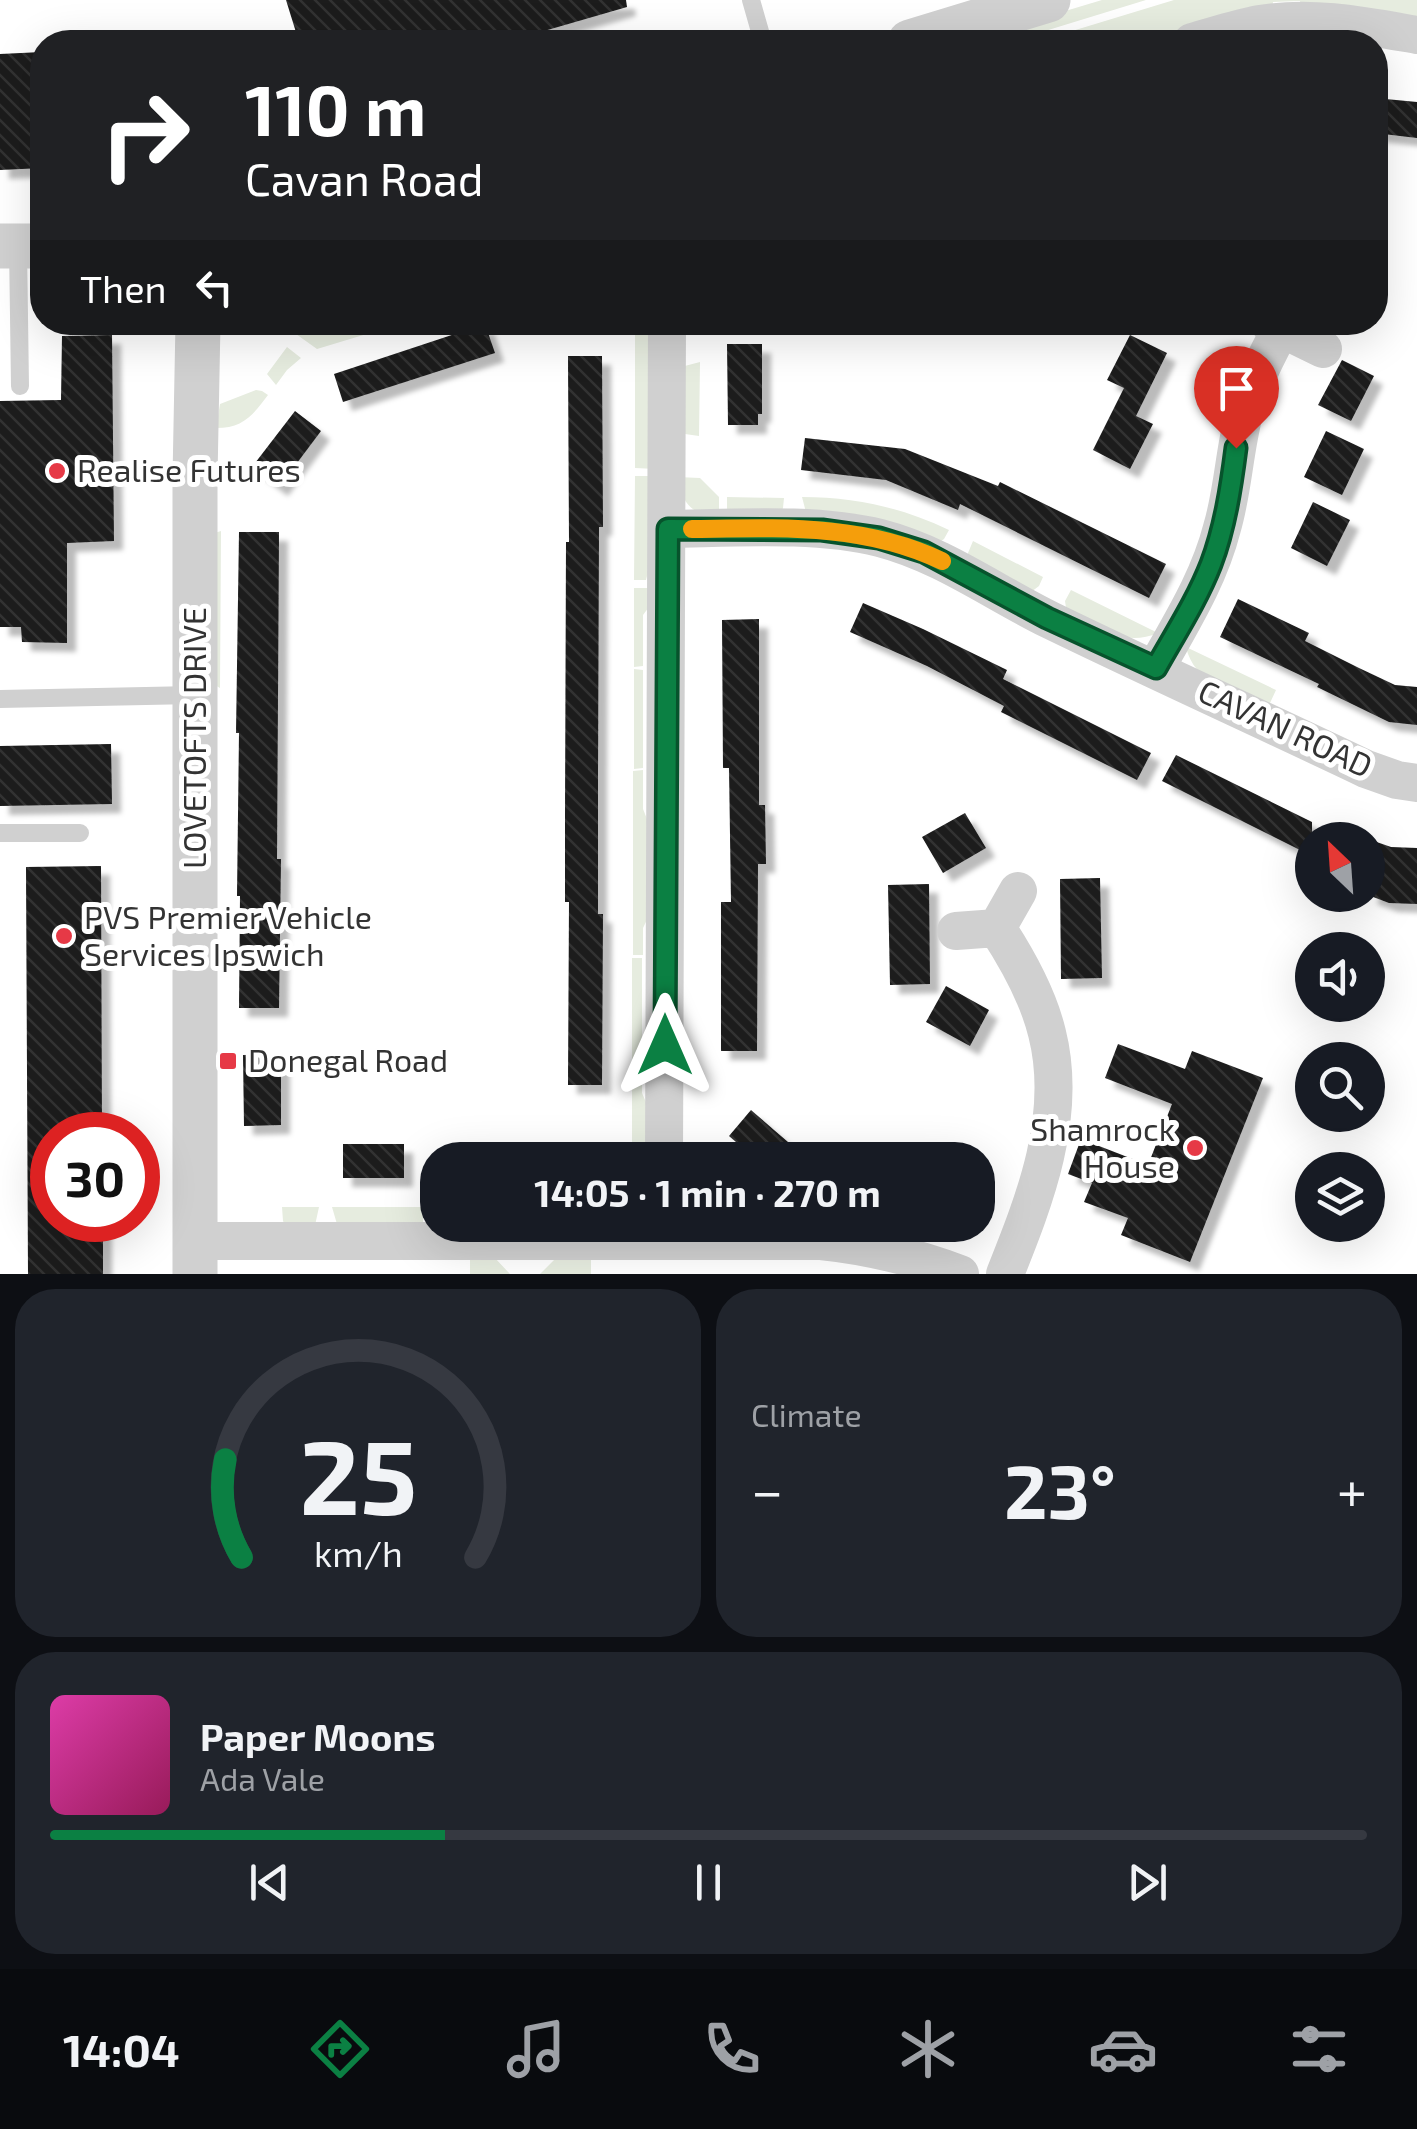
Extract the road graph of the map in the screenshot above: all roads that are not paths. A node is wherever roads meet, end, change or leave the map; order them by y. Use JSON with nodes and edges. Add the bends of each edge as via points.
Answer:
{"nodes":[{"id":1,"x":750,"y":0,"type":"edge"},
{"id":2,"x":1048,"y":0,"type":"edge"},
{"id":3,"x":759,"y":30,"type":"edge"},
{"id":4,"x":992,"y":30,"type":"edge"},
{"id":5,"x":1232,"y":30,"type":"edge"},
{"id":6,"x":1417,"y":34,"type":"edge"},
{"id":7,"x":20,"y":246,"type":"edge"},
{"id":8,"x":198,"y":335,"type":"edge"},
{"id":9,"x":667,"y":335,"type":"edge"},
{"id":10,"x":1271,"y":335,"type":"edge"},
{"id":11,"x":1293,"y":335,"type":"edge"},
{"id":12,"x":1323,"y":349,"type":"dead end"},
{"id":13,"x":20,"y":386,"type":"dead end"},
{"id":14,"x":668,"y":529,"type":"junction"},
{"id":15,"x":1156,"y":668,"type":"junction"},
{"id":16,"x":195,"y":695,"type":"junction"},
{"id":17,"x":0,"y":699,"type":"edge"},
{"id":18,"x":1417,"y":784,"type":"edge"},
{"id":19,"x":0,"y":833,"type":"edge"},
{"id":20,"x":80,"y":833,"type":"dead end"},
{"id":21,"x":1018,"y":892,"type":"dead end"},
{"id":22,"x":998,"y":928,"type":"junction"},
{"id":23,"x":956,"y":931,"type":"dead end"},
{"id":24,"x":664,"y":1142,"type":"edge"},
{"id":25,"x":614,"y":1242,"type":"edge"},
{"id":26,"x":821,"y":1242,"type":"edge"},
{"id":27,"x":195,"y":1257,"type":"edge"},
{"id":28,"x":525,"y":1258,"type":"edge"},
{"id":29,"x":960,"y":1274,"type":"edge"},
{"id":30,"x":1005,"y":1274,"type":"edge"}],
"edges":[{"from":1,"to":3,"type":"lane"},
{"from":2,"to":4,"type":"street"},
{"from":5,"to":6,"type":"street","via":[[1284,21]]},
{"from":7,"to":13,"type":"lane"},
{"from":8,"to":16,"type":"street","name":"LOVETOFTS DRIVE"},
{"from":9,"to":14,"type":"street"},
{"from":10,"to":15,"type":"street","name":"CAVAN ROAD","via":[[1244,412],[1211,564]]},
{"from":11,"to":12,"type":"street","name":"CAVAN ROAD"},
{"from":14,"to":15,"type":"street","name":"CAVAN ROAD","via":[[822,530],[890,541]]},
{"from":14,"to":24,"type":"street"},
{"from":15,"to":18,"type":"street","name":"CAVAN ROAD","via":[[1366,770]]},
{"from":16,"to":17,"type":"lane"},
{"from":16,"to":27,"type":"street","name":"LOVETOFTS DRIVE"},
{"from":19,"to":20,"type":"lane"},
{"from":21,"to":22,"type":"street"},
{"from":22,"to":23,"type":"street"},
{"from":22,"to":30,"type":"street","via":[[1042,1016],[1052,1078],[1046,1161]]},
{"from":25,"to":28,"type":"street"},
{"from":26,"to":29,"type":"street","via":[[891,1251]]},
{"from":27,"to":28,"type":"street"}]}
